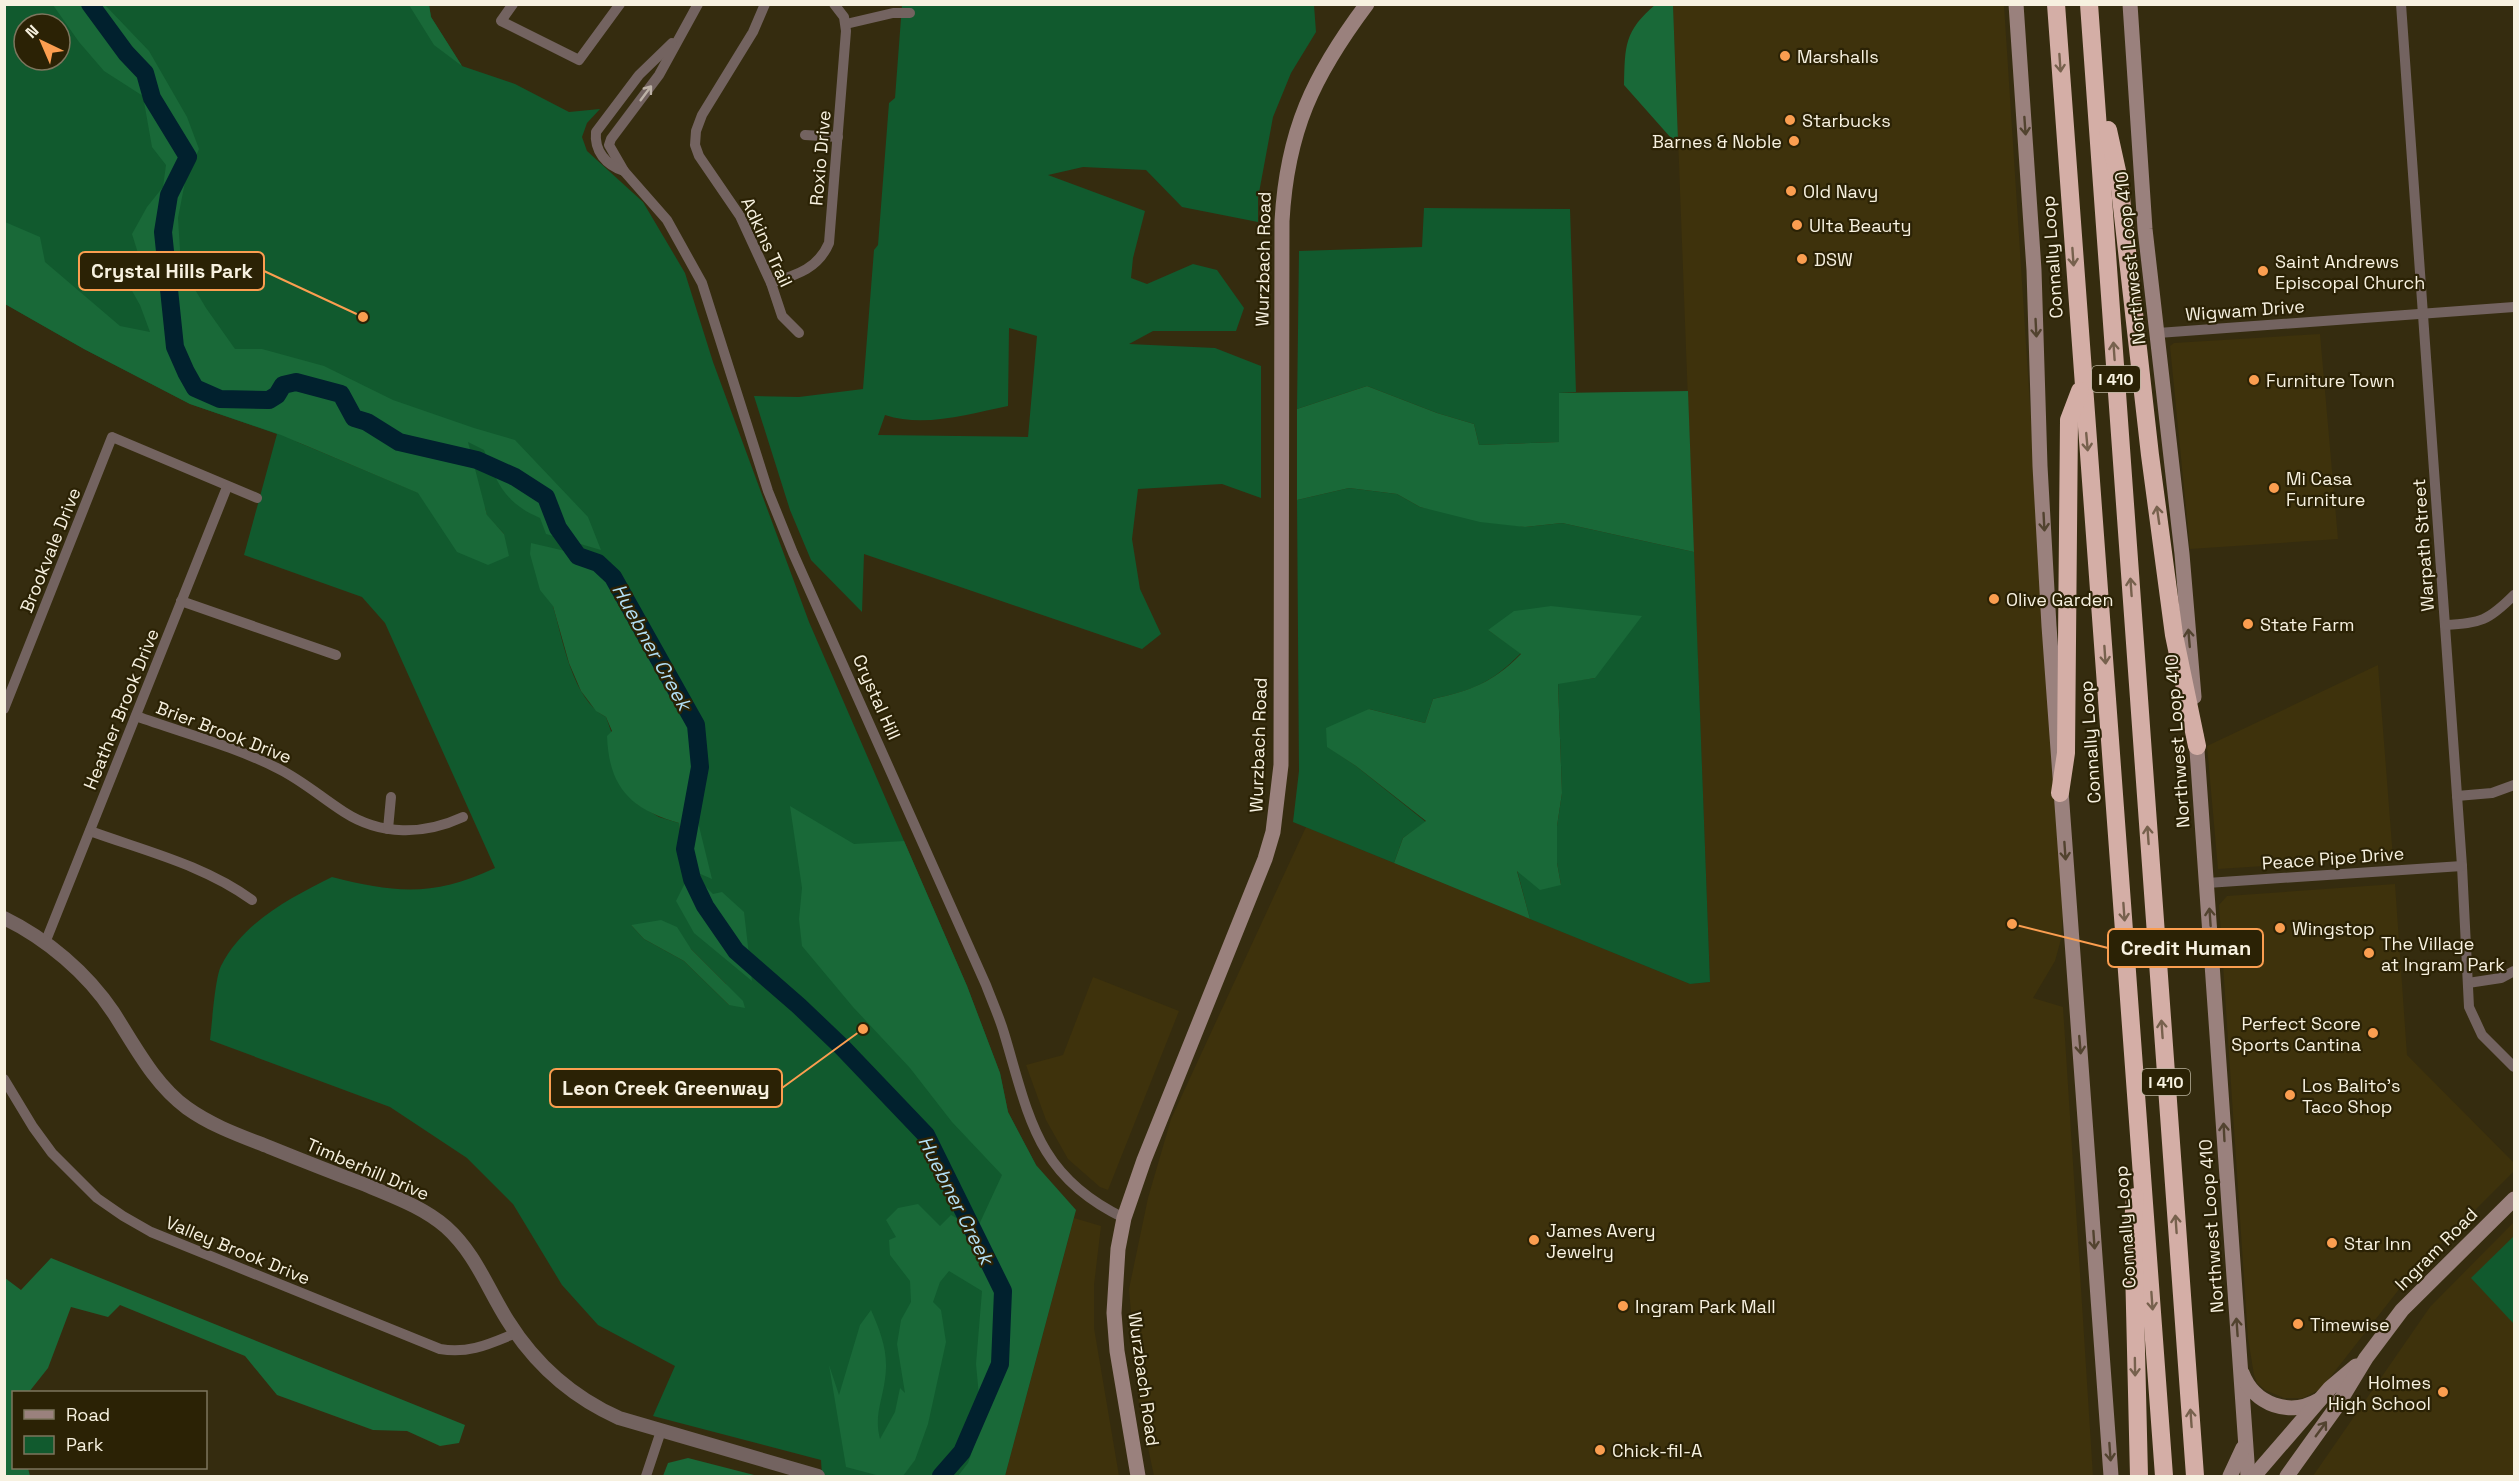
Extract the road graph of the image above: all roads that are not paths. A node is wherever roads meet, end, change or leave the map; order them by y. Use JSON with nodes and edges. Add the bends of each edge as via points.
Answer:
{"nodes":[{"id":1,"x":513,"y":4,"type":"edge"},
{"id":2,"x":620,"y":4,"type":"edge"},
{"id":3,"x":698,"y":4,"type":"edge"},
{"id":4,"x":765,"y":4,"type":"edge"},
{"id":5,"x":834,"y":4,"type":"edge"},
{"id":6,"x":1367,"y":4,"type":"edge"},
{"id":7,"x":2016,"y":4,"type":"edge"},
{"id":8,"x":2056,"y":4,"type":"edge"},
{"id":9,"x":2089,"y":4,"type":"edge"},
{"id":10,"x":2130,"y":4,"type":"edge"},
{"id":11,"x":2401,"y":4,"type":"edge"},
{"id":12,"x":910,"y":13,"type":"dead end"},
{"id":13,"x":846,"y":24,"type":"junction"},
{"id":14,"x":679,"y":37,"type":"junction"},
{"id":15,"x":2094,"y":70,"type":"junction"},
{"id":16,"x":805,"y":135,"type":"dead end"},
{"id":17,"x":838,"y":137,"type":"junction"},
{"id":18,"x":624,"y":171,"type":"junction"},
{"id":19,"x":771,"y":283,"type":"junction"},
{"id":20,"x":2514,"y":307,"type":"edge"},
{"id":21,"x":2424,"y":313,"type":"junction"},
{"id":22,"x":799,"y":333,"type":"dead end"},
{"id":23,"x":2158,"y":333,"type":"junction"},
{"id":24,"x":2082,"y":384,"type":"junction"},
{"id":25,"x":226,"y":487,"type":"junction"},
{"id":26,"x":257,"y":498,"type":"dead end"},
{"id":27,"x":2514,"y":595,"type":"edge"},
{"id":28,"x":182,"y":601,"type":"junction"},
{"id":29,"x":2445,"y":625,"type":"junction"},
{"id":30,"x":336,"y":655,"type":"dead end"},
{"id":31,"x":4,"y":709,"type":"edge"},
{"id":32,"x":136,"y":716,"type":"junction"},
{"id":33,"x":2197,"y":746,"type":"junction"},
{"id":34,"x":2514,"y":786,"type":"edge"},
{"id":35,"x":2061,"y":793,"type":"junction"},
{"id":36,"x":2457,"y":796,"type":"junction"},
{"id":37,"x":391,"y":797,"type":"dead end"},
{"id":38,"x":463,"y":817,"type":"dead end"},
{"id":39,"x":388,"y":829,"type":"junction"},
{"id":40,"x":90,"y":831,"type":"junction"},
{"id":41,"x":2462,"y":866,"type":"junction"},
{"id":42,"x":2207,"y":884,"type":"junction"},
{"id":43,"x":252,"y":900,"type":"dead end"},
{"id":44,"x":4,"y":918,"type":"edge"},
{"id":45,"x":45,"y":943,"type":"junction"},
{"id":46,"x":2514,"y":971,"type":"edge"},
{"id":47,"x":2468,"y":982,"type":"junction"},
{"id":48,"x":2514,"y":1067,"type":"edge"},
{"id":49,"x":4,"y":1079,"type":"edge"},
{"id":50,"x":2140,"y":1138,"type":"junction"},
{"id":51,"x":2514,"y":1198,"type":"edge"},
{"id":52,"x":1124,"y":1218,"type":"junction"},
{"id":53,"x":516,"y":1333,"type":"junction"},
{"id":54,"x":2366,"y":1358,"type":"junction"},
{"id":55,"x":2240,"y":1366,"type":"junction"},
{"id":56,"x":2321,"y":1399,"type":"junction"},
{"id":57,"x":2245,"y":1427,"type":"junction"},
{"id":58,"x":661,"y":1431,"type":"junction"},
{"id":59,"x":646,"y":1476,"type":"edge"},
{"id":60,"x":819,"y":1476,"type":"edge"},
{"id":61,"x":1138,"y":1476,"type":"edge"},
{"id":62,"x":2111,"y":1476,"type":"edge"},
{"id":63,"x":2139,"y":1476,"type":"edge"},
{"id":64,"x":2164,"y":1476,"type":"edge"},
{"id":65,"x":2195,"y":1476,"type":"edge"},
{"id":66,"x":2230,"y":1476,"type":"edge"},
{"id":67,"x":2248,"y":1476,"type":"edge"},
{"id":68,"x":2254,"y":1476,"type":"edge"},
{"id":69,"x":2287,"y":1476,"type":"edge"}],
"edges":[{"from":1,"to":2,"type":"street","via":[[501,21],[579,60]]},
{"from":3,"to":14,"type":"street"},
{"from":4,"to":19,"type":"street","name":"Adkins Trail","via":[[753,32],[702,115],[695,145],[740,216]]},
{"from":5,"to":13,"type":"street"},
{"from":6,"to":52,"type":"main road","name":"Wurzbach Road","via":[[1330,56],[1302,112],[1284,185],[1281,765],[1273,832],[1254,890]]},
{"from":7,"to":35,"type":"main road","one_way":true,"via":[[2033,248],[2040,466]]},
{"from":8,"to":24,"type":"highway","name":"Connally Loop","number":"I 410","one_way":true},
{"from":9,"to":15,"type":"highway","number":"I 410"},
{"from":10,"to":23,"type":"main road","name":"Northwest Loop 410","via":[[2145,229]]},
{"from":11,"to":21,"type":"street","name":"Warpath Street"},
{"from":12,"to":13,"type":"street","via":[[893,12]]},
{"from":13,"to":17,"type":"street","name":"Roxio Drive"},
{"from":18,"to":14,"type":"street","name":"Crystal Hill","one_way":true,"via":[[609,145],[611,140],[659,75]]},
{"from":14,"to":18,"type":"street","name":"Crystal Hill","via":[[639,75],[598,127],[595,140],[600,154]]},
{"from":33,"to":15,"type":"highway","one_way":true,"via":[[2170,601],[2119,180]]},
{"from":65,"to":15,"type":"highway","number":"I 410","one_way":true},
{"from":16,"to":17,"type":"street"},
{"from":17,"to":19,"type":"street","name":"Roxio Drive","via":[[825,254],[805,272]]},
{"from":18,"to":52,"type":"street","name":"Crystal Hill","via":[[667,220],[702,284],[768,491],[986,985],[1036,1136],[1071,1183]]},
{"from":19,"to":22,"type":"street","name":"Adkins Trail","via":[[782,316]]},
{"from":20,"to":21,"type":"street","name":"Wigwam Drive"},
{"from":21,"to":23,"type":"street","name":"Wigwam Drive"},
{"from":21,"to":29,"type":"street","name":"Warpath Street"},
{"from":33,"to":23,"type":"main road","name":"Northwest Loop 410","one_way":true,"via":[[2182,555]]},
{"from":24,"to":35,"type":"highway","via":[[2069,420],[2066,753]]},
{"from":24,"to":50,"type":"highway","name":"Connally Loop","number":"I 410","one_way":true},
{"from":25,"to":26,"type":"street"},
{"from":25,"to":28,"type":"street","name":"Heather Brook Drive"},
{"from":25,"to":31,"type":"street","name":"Brookvale Drive","via":[[112,437]]},
{"from":27,"to":29,"type":"street","via":[[2486,619]]},
{"from":28,"to":30,"type":"street"},
{"from":28,"to":32,"type":"street","name":"Heather Brook Drive"},
{"from":29,"to":36,"type":"street","name":"Warpath Street"},
{"from":32,"to":39,"type":"street","name":"Brier Brook Drive","via":[[279,769],[353,818]]},
{"from":32,"to":40,"type":"street","name":"Heather Brook Drive"},
{"from":33,"to":42,"type":"main road","name":"Northwest Loop 410"},
{"from":34,"to":36,"type":"street","via":[[2492,793]]},
{"from":35,"to":62,"type":"main road","one_way":true},
{"from":36,"to":41,"type":"street","name":"Warpath Street"},
{"from":37,"to":39,"type":"street"},
{"from":38,"to":39,"type":"street","name":"Brier Brook Drive","via":[[425,830]]},
{"from":40,"to":43,"type":"street","via":[[198,869]]},
{"from":40,"to":45,"type":"street","name":"Heather Brook Drive"},
{"from":41,"to":42,"type":"street","name":"Peace Pipe Drive"},
{"from":41,"to":47,"type":"street","name":"Warpath Street"},
{"from":55,"to":42,"type":"main road","name":"Northwest Loop 410","one_way":true},
{"from":44,"to":45,"type":"street","name":"Timberhill Drive"},
{"from":45,"to":53,"type":"street","name":"Timberhill Drive","via":[[94,988],[148,1067],[186,1108],[219,1127],[412,1205],[444,1226],[471,1254]]},
{"from":46,"to":47,"type":"street","via":[[2487,981]]},
{"from":47,"to":48,"type":"street","name":"Warpath Street","via":[[2469,1007],[2478,1029]]},
{"from":49,"to":53,"type":"street","name":"Valley Brook Drive","via":[[33,1127],[73,1176],[123,1216],[151,1232],[440,1349],[458,1352]]},
{"from":50,"to":63,"type":"highway","one_way":true,"via":[[2133,1224]]},
{"from":50,"to":64,"type":"highway","name":"Connally Loop","number":"I 410","one_way":true},
{"from":51,"to":54,"type":"main road","name":"Ingram Road","via":[[2405,1307]]},
{"from":52,"to":61,"type":"main road","name":"Wurzbach Road","via":[[1114,1313]]},
{"from":53,"to":58,"type":"street","name":"Timberhill Drive","via":[[536,1359],[576,1394],[619,1418]]},
{"from":54,"to":56,"type":"main road","name":"Ingram Road"},
{"from":69,"to":54,"type":"main road","name":"Ingram Road","one_way":true,"via":[[2336,1409]]},
{"from":55,"to":56,"type":"main road","via":[[2250,1387],[2270,1404],[2296,1408]]},
{"from":55,"to":57,"type":"main road","name":"Northwest Loop 410"},
{"from":56,"to":68,"type":"main road","name":"Ingram Road"},
{"from":57,"to":66,"type":"main road","via":[[2242,1450]]},
{"from":57,"to":67,"type":"main road","name":"Northwest Loop 410"},
{"from":58,"to":59,"type":"street"},
{"from":58,"to":60,"type":"street","name":"Timberhill Drive"}]}
